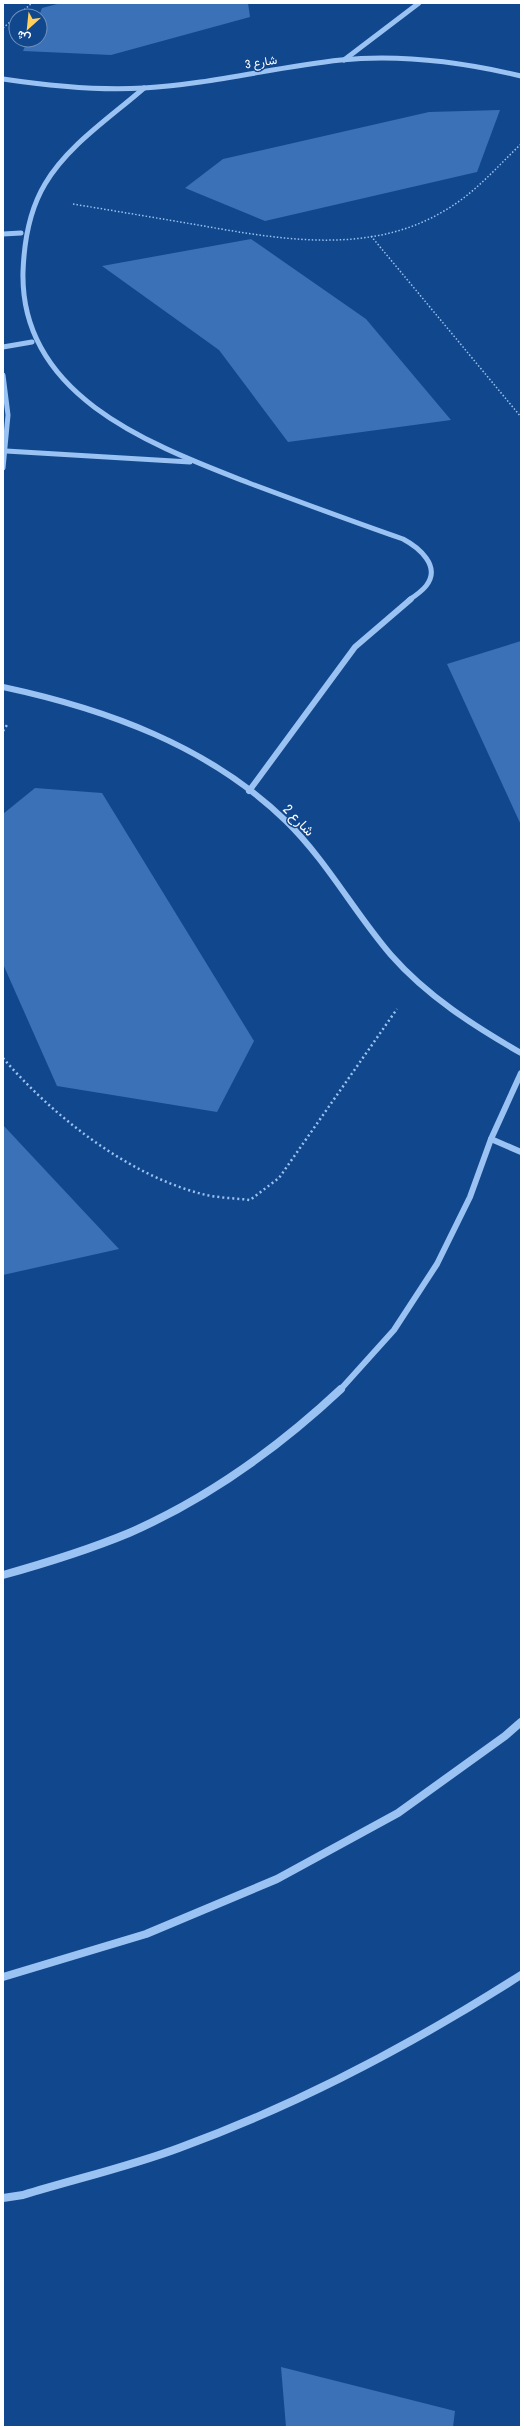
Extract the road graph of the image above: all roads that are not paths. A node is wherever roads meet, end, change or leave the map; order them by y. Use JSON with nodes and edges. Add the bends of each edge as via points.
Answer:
{"nodes":[{"id":1,"x":419,"y":3,"type":"edge"},
{"id":2,"x":344,"y":60,"type":"junction"},
{"id":3,"x":521,"y":76,"type":"edge"},
{"id":4,"x":3,"y":79,"type":"edge"},
{"id":5,"x":144,"y":88,"type":"junction"},
{"id":6,"x":20,"y":233,"type":"junction"},
{"id":7,"x":3,"y":234,"type":"edge"},
{"id":8,"x":19,"y":239,"type":"dead end"},
{"id":9,"x":20,"y":314,"type":"dead end"},
{"id":10,"x":32,"y":342,"type":"junction"},
{"id":11,"x":3,"y":348,"type":"edge"},
{"id":12,"x":3,"y":375,"type":"edge"},
{"id":13,"x":6,"y":451,"type":"junction"},
{"id":14,"x":196,"y":462,"type":"junction"},
{"id":15,"x":3,"y":468,"type":"edge"},
{"id":16,"x":3,"y":687,"type":"edge"},
{"id":17,"x":249,"y":791,"type":"junction"},
{"id":18,"x":521,"y":1053,"type":"edge"},
{"id":19,"x":521,"y":1073,"type":"edge"},
{"id":20,"x":491,"y":1140,"type":"junction"},
{"id":21,"x":521,"y":1152,"type":"edge"},
{"id":22,"x":3,"y":1575,"type":"edge"},
{"id":23,"x":521,"y":1722,"type":"edge"},
{"id":24,"x":521,"y":1975,"type":"edge"},
{"id":25,"x":3,"y":1977,"type":"edge"},
{"id":26,"x":3,"y":2198,"type":"edge"}],
"edges":[{"from":1,"to":2,"type":"street"},
{"from":2,"to":3,"type":"street","name":"شارع 3","via":[[447,62]]},
{"from":2,"to":5,"type":"street","name":"شارع 3"},
{"from":4,"to":5,"type":"street","name":"شارع 3","via":[[69,88]]},
{"from":5,"to":6,"type":"street","via":[[60,165],[37,198]]},
{"from":6,"to":7,"type":"street"},
{"from":6,"to":8,"type":"street"},
{"from":9,"to":10,"type":"street"},
{"from":10,"to":11,"type":"street"},
{"from":10,"to":14,"type":"street","via":[[79,396],[112,421],[152,443]]},
{"from":12,"to":13,"type":"street","via":[[8,415]]},
{"from":13,"to":14,"type":"street"},
{"from":13,"to":15,"type":"street"},
{"from":14,"to":17,"type":"street","via":[[403,539],[421,550],[430,564],[431,575],[426,585],[355,647]]},
{"from":16,"to":17,"type":"street","name":"شارع 2","via":[[76,704],[124,720],[174,743]]},
{"from":17,"to":18,"type":"street","name":"شارع 2","via":[[285,821],[388,950],[417,981],[456,1012]]},
{"from":19,"to":20,"type":"street"},
{"from":20,"to":21,"type":"street"},
{"from":20,"to":22,"type":"street","via":[[470,1197],[431,1275],[366,1364],[323,1407],[277,1446],[224,1483],[166,1515],[61,1559]]},
{"from":23,"to":25,"type":"street","via":[[398,1813],[276,1880],[146,1934]]},
{"from":24,"to":26,"type":"street","via":[[460,2015],[324,2087],[178,2148],[23,2195]]}]}
